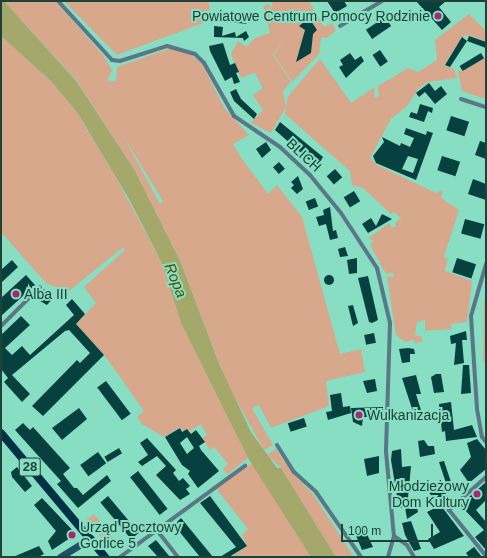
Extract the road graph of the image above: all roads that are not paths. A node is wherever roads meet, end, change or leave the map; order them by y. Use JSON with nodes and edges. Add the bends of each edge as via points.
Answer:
{"nodes":[{"id":1,"x":58,"y":1,"type":"edge"},
{"id":2,"x":382,"y":1,"type":"edge"},
{"id":3,"x":340,"y":26,"type":"dead end"},
{"id":4,"x":461,"y":100,"type":"dead end"},
{"id":5,"x":486,"y":108,"type":"edge"},
{"id":6,"x":486,"y":264,"type":"edge"},
{"id":7,"x":40,"y":287,"type":"dead end"},
{"id":8,"x":1,"y":326,"type":"edge"},
{"id":9,"x":1,"y":434,"type":"edge"},
{"id":10,"x":484,"y":436,"type":"edge"},
{"id":11,"x":486,"y":442,"type":"edge"},
{"id":12,"x":277,"y":446,"type":"dead end"},
{"id":13,"x":245,"y":466,"type":"dead end"},
{"id":14,"x":486,"y":477,"type":"edge"},
{"id":15,"x":156,"y":529,"type":"junction"},
{"id":16,"x":394,"y":536,"type":"junction"},
{"id":17,"x":90,"y":538,"type":"junction"},
{"id":18,"x":486,"y":556,"type":"edge"},
{"id":19,"x":60,"y":557,"type":"edge"},
{"id":20,"x":105,"y":557,"type":"edge"},
{"id":21,"x":120,"y":557,"type":"edge"},
{"id":22,"x":178,"y":557,"type":"edge"},
{"id":23,"x":360,"y":557,"type":"edge"},
{"id":24,"x":388,"y":557,"type":"edge"},
{"id":25,"x":414,"y":557,"type":"edge"}],
"edges":[{"from":1,"to":16,"type":"street","name":"BLICH","via":[[112,60],[120,61],[167,46],[195,54],[204,63],[234,116],[280,147],[310,175],[341,213],[377,268],[388,303],[391,368],[386,452]]},
{"from":2,"to":3,"type":"street"},
{"from":4,"to":5,"type":"street"},
{"from":6,"to":10,"type":"street","via":[[471,316],[476,395]]},
{"from":7,"to":8,"type":"street"},
{"from":9,"to":17,"type":"main road","number":"28"},
{"from":10,"to":11,"type":"street"},
{"from":12,"to":23,"type":"street","via":[[294,472],[316,492]]},
{"from":13,"to":15,"type":"street"},
{"from":14,"to":18,"type":"street","via":[[449,510]]},
{"from":15,"to":21,"type":"street"},
{"from":15,"to":22,"type":"street"},
{"from":16,"to":24,"type":"street"},
{"from":16,"to":25,"type":"street","via":[[406,544]]},
{"from":17,"to":19,"type":"main road"},
{"from":17,"to":20,"type":"main road","number":"28"}]}
